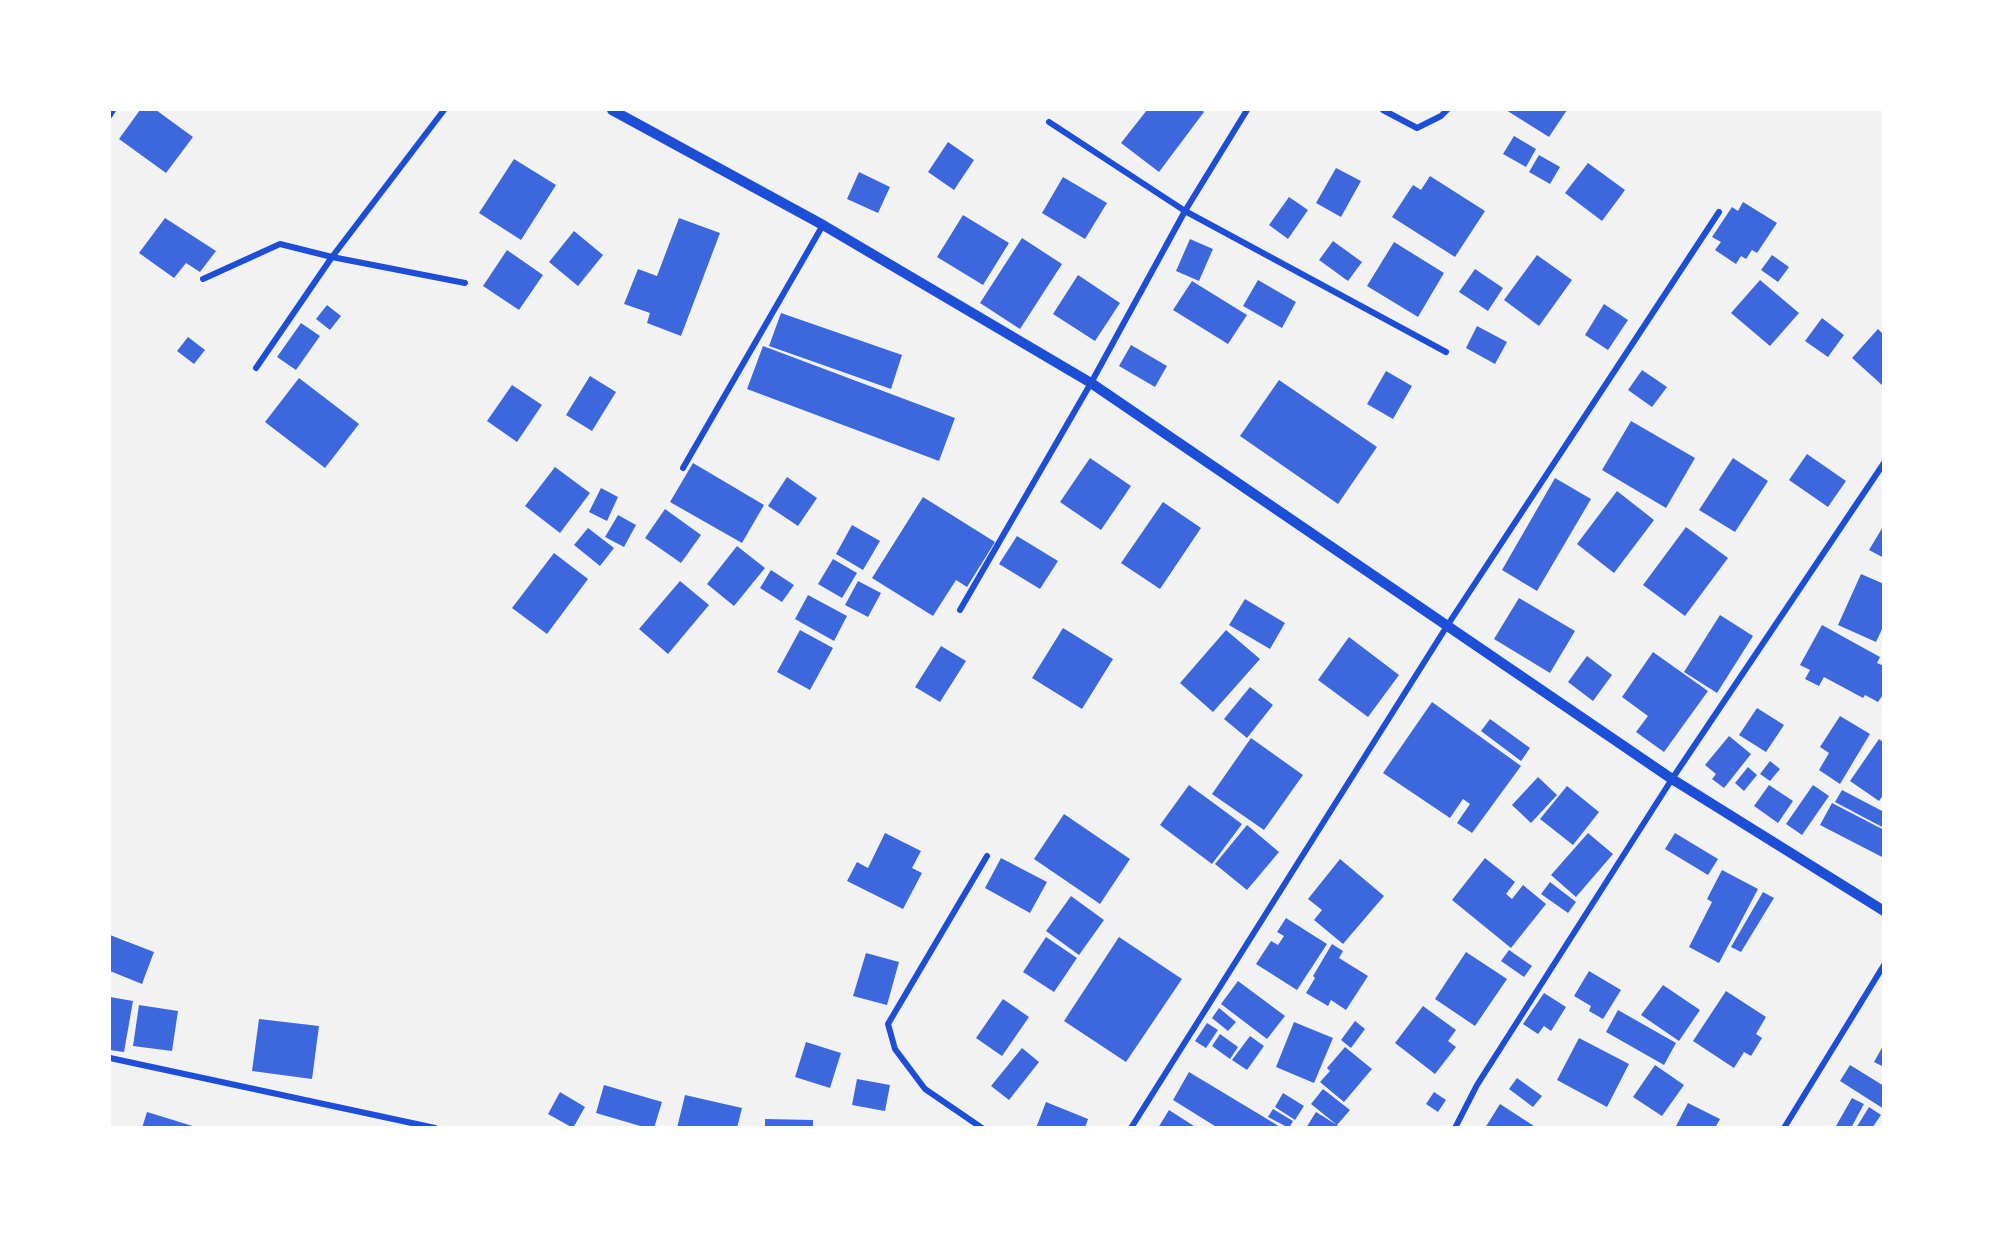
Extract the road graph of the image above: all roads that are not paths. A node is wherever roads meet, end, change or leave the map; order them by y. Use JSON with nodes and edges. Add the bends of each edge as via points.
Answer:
{"nodes":[{"id":1,"x":113,"y":110,"type":"edge"},
{"id":2,"x":444,"y":110,"type":"edge"},
{"id":3,"x":612,"y":110,"type":"edge"},
{"id":4,"x":1247,"y":110,"type":"edge"},
{"id":5,"x":1383,"y":110,"type":"edge"},
{"id":6,"x":1447,"y":110,"type":"edge"},
{"id":7,"x":110,"y":115,"type":"edge"},
{"id":8,"x":1049,"y":122,"type":"dead end"},
{"id":9,"x":1185,"y":211,"type":"junction"},
{"id":10,"x":1719,"y":212,"type":"dead end"},
{"id":11,"x":823,"y":225,"type":"junction"},
{"id":12,"x":332,"y":257,"type":"junction"},
{"id":13,"x":202,"y":279,"type":"dead end"},
{"id":14,"x":465,"y":283,"type":"dead end"},
{"id":15,"x":1446,"y":352,"type":"dead end"},
{"id":16,"x":256,"y":368,"type":"dead end"},
{"id":17,"x":1091,"y":383,"type":"junction"},
{"id":18,"x":1884,"y":463,"type":"edge"},
{"id":19,"x":683,"y":468,"type":"dead end"},
{"id":20,"x":960,"y":610,"type":"dead end"},
{"id":21,"x":1447,"y":626,"type":"junction"},
{"id":22,"x":1672,"y":778,"type":"junction"},
{"id":23,"x":987,"y":856,"type":"dead end"},
{"id":24,"x":1884,"y":911,"type":"edge"},
{"id":25,"x":1884,"y":965,"type":"edge"},
{"id":26,"x":110,"y":1059,"type":"edge"},
{"id":27,"x":435,"y":1128,"type":"edge"},
{"id":28,"x":982,"y":1128,"type":"edge"},
{"id":29,"x":1131,"y":1128,"type":"edge"},
{"id":30,"x":1455,"y":1128,"type":"edge"},
{"id":31,"x":1784,"y":1128,"type":"edge"}],
"edges":[{"from":1,"to":7,"type":"street"},
{"from":2,"to":12,"type":"street"},
{"from":3,"to":11,"type":"street"},
{"from":4,"to":9,"type":"street"},
{"from":5,"to":6,"type":"street","via":[[1417,128]]},
{"from":8,"to":9,"type":"street"},
{"from":9,"to":15,"type":"street"},
{"from":9,"to":17,"type":"street"},
{"from":10,"to":21,"type":"street"},
{"from":11,"to":17,"type":"street"},
{"from":11,"to":19,"type":"street"},
{"from":12,"to":13,"type":"street","via":[[280,244]]},
{"from":12,"to":14,"type":"street"},
{"from":12,"to":16,"type":"street"},
{"from":17,"to":20,"type":"street"},
{"from":17,"to":21,"type":"street"},
{"from":18,"to":22,"type":"street"},
{"from":21,"to":22,"type":"street"},
{"from":21,"to":29,"type":"street"},
{"from":22,"to":24,"type":"street"},
{"from":22,"to":30,"type":"street","via":[[1477,1086]]},
{"from":23,"to":28,"type":"street","via":[[888,1024],[895,1050],[925,1089]]},
{"from":25,"to":31,"type":"street"},
{"from":26,"to":27,"type":"street"}]}
